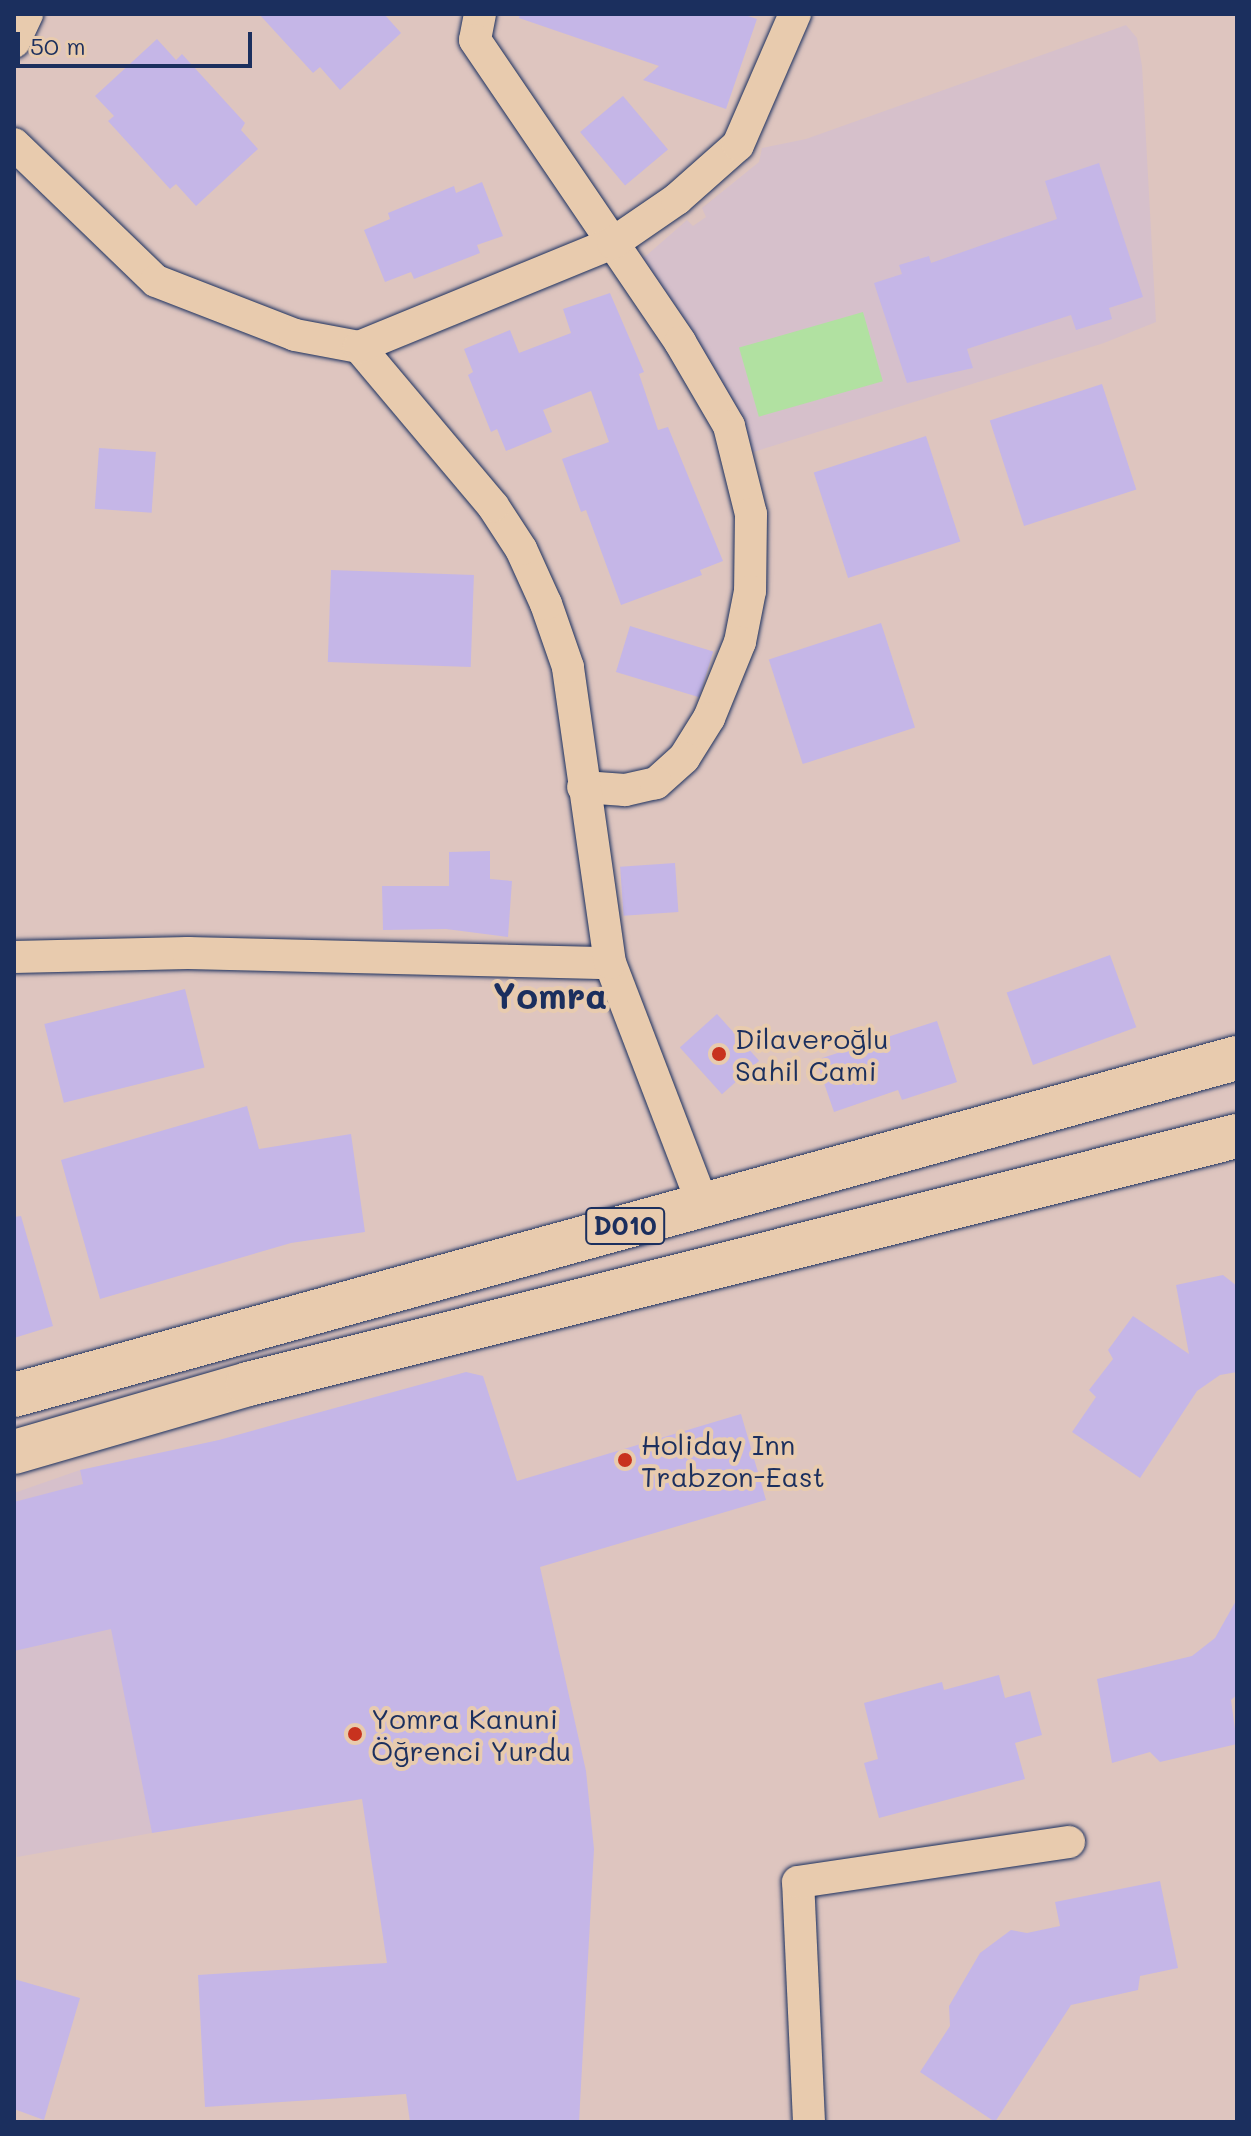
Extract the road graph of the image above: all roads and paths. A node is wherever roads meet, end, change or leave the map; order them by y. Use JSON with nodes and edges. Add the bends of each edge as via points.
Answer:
{"nodes":[{"id":1,"x":27,"y":14,"type":"edge"},
{"id":2,"x":480,"y":14,"type":"edge"},
{"id":3,"x":795,"y":14,"type":"edge"},
{"id":4,"x":14,"y":42,"type":"edge"},
{"id":5,"x":14,"y":144,"type":"edge"},
{"id":6,"x":613,"y":243,"type":"junction"},
{"id":7,"x":359,"y":347,"type":"junction"},
{"id":8,"x":583,"y":787,"type":"junction"},
{"id":9,"x":14,"y":957,"type":"edge"},
{"id":10,"x":610,"y":963,"type":"junction"},
{"id":11,"x":1237,"y":1058,"type":"edge"},
{"id":12,"x":1237,"y":1136,"type":"edge"},
{"id":13,"x":703,"y":1205,"type":"junction"},
{"id":14,"x":14,"y":1395,"type":"edge"},
{"id":15,"x":14,"y":1452,"type":"edge"},
{"id":16,"x":1069,"y":1842,"type":"dead end"},
{"id":17,"x":809,"y":2122,"type":"edge"}],
"edges":[{"from":1,"to":4,"type":"street"},
{"from":2,"to":6,"type":"street","via":[[475,40]]},
{"from":3,"to":6,"type":"street","via":[[738,145],[677,199]]},
{"from":5,"to":7,"type":"street","via":[[156,281],[295,335]]},
{"from":6,"to":7,"type":"street"},
{"from":6,"to":8,"type":"street","via":[[729,426],[751,514],[750,591],[740,642],[709,718],[684,758],[656,783],[625,790]]},
{"from":7,"to":8,"type":"street","via":[[493,506],[521,549],[568,667]]},
{"from":8,"to":10,"type":"street"},
{"from":9,"to":10,"type":"street","via":[[188,953]]},
{"from":10,"to":13,"type":"street"},
{"from":11,"to":13,"type":"highway","number":"D010"},
{"from":12,"to":15,"type":"highway","number":"D010","via":[[248,1384]]},
{"from":13,"to":14,"type":"highway","number":"D010"},
{"from":16,"to":17,"type":"street","via":[[798,1882]]}]}
